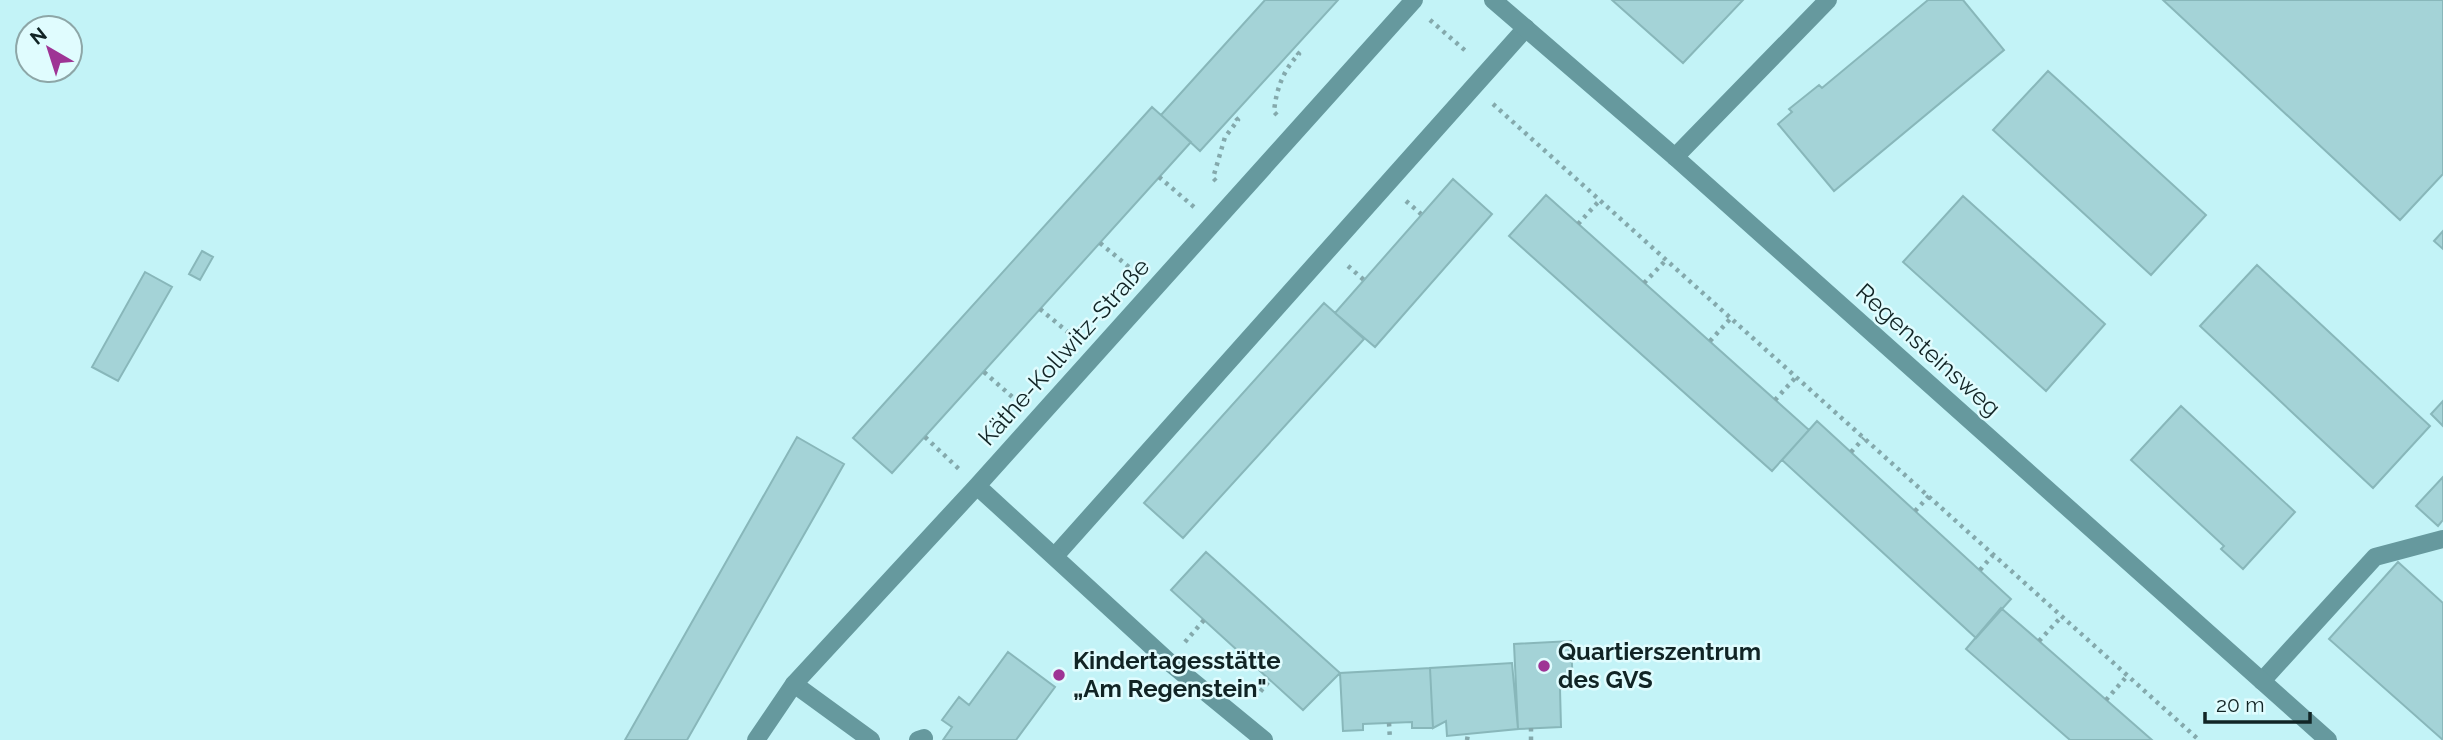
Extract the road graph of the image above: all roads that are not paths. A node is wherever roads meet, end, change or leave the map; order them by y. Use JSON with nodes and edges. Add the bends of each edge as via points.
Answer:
{"nodes":[{"id":1,"x":1493,"y":0,"type":"edge"},
{"id":2,"x":1828,"y":0,"type":"edge"},
{"id":3,"x":1412,"y":2,"type":"edge"},
{"id":4,"x":1526,"y":28,"type":"junction"},
{"id":5,"x":1675,"y":157,"type":"junction"},
{"id":6,"x":977,"y":486,"type":"junction"},
{"id":7,"x":2443,"y":539,"type":"edge"},
{"id":8,"x":1055,"y":556,"type":"junction"},
{"id":9,"x":2262,"y":681,"type":"junction"},
{"id":10,"x":794,"y":684,"type":"junction"},
{"id":11,"x":756,"y":740,"type":"edge"},
{"id":12,"x":872,"y":740,"type":"edge"},
{"id":13,"x":1264,"y":740,"type":"edge"},
{"id":14,"x":2328,"y":740,"type":"edge"}],
"edges":[{"from":1,"to":4,"type":"street","name":"Regensteinsweg"},
{"from":2,"to":5,"type":"street"},
{"from":3,"to":6,"type":"street","name":"Käthe-Kollwitz-Straße"},
{"from":4,"to":5,"type":"street","name":"Regensteinsweg"},
{"from":4,"to":8,"type":"street"},
{"from":5,"to":9,"type":"street","name":"Regensteinsweg"},
{"from":6,"to":8,"type":"street"},
{"from":6,"to":10,"type":"street","name":"Käthe-Kollwitz-Straße"},
{"from":7,"to":9,"type":"street","via":[[2375,557]]},
{"from":8,"to":13,"type":"street","via":[[1169,662]]},
{"from":9,"to":14,"type":"street","name":"Regensteinsweg"},
{"from":10,"to":11,"type":"street","name":"Käthe-Kollwitz-Straße"},
{"from":10,"to":12,"type":"street"}]}
